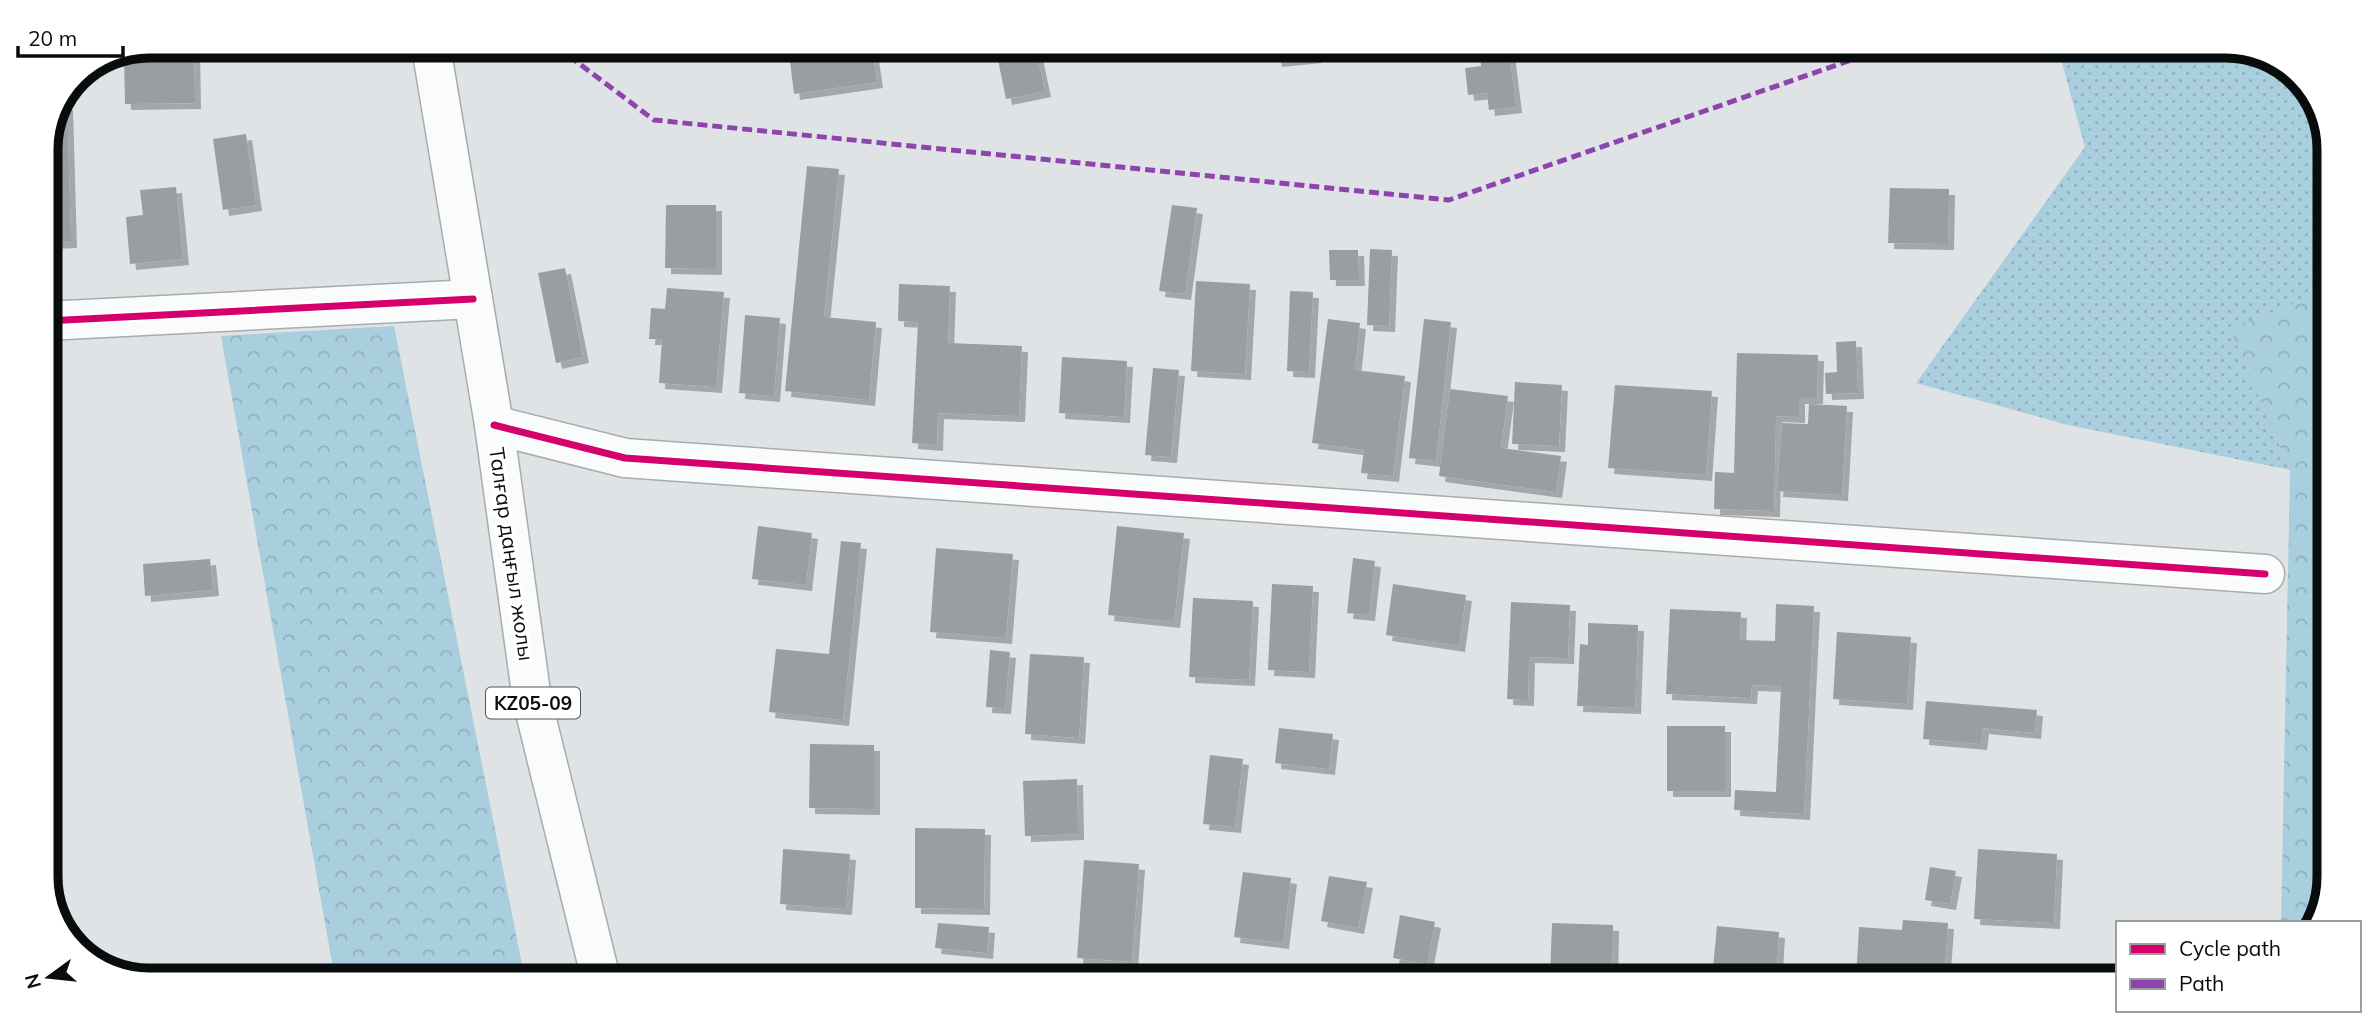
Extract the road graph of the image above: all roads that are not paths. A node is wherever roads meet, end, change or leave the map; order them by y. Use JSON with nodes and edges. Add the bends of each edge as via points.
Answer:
{"nodes":[{"id":1,"x":433,"y":58,"type":"edge"},
{"id":2,"x":473,"y":299,"type":"junction"},
{"id":3,"x":58,"y":320,"type":"edge"},
{"id":4,"x":494,"y":425,"type":"junction"},
{"id":5,"x":2264,"y":574,"type":"dead end"},
{"id":6,"x":598,"y":968,"type":"edge"}],
"edges":[{"from":1,"to":2,"type":"street","name":"Талғар даңғыл жолы","number":"KZ05-09"},
{"from":2,"to":3,"type":"street"},
{"from":2,"to":4,"type":"street","name":"Талғар даңғыл жолы","number":"KZ05-09"},
{"from":4,"to":5,"type":"street","via":[[625,458]]},
{"from":4,"to":6,"type":"street","name":"Талғар даңғыл жолы","number":"KZ05-09","via":[[532,700]]}]}
